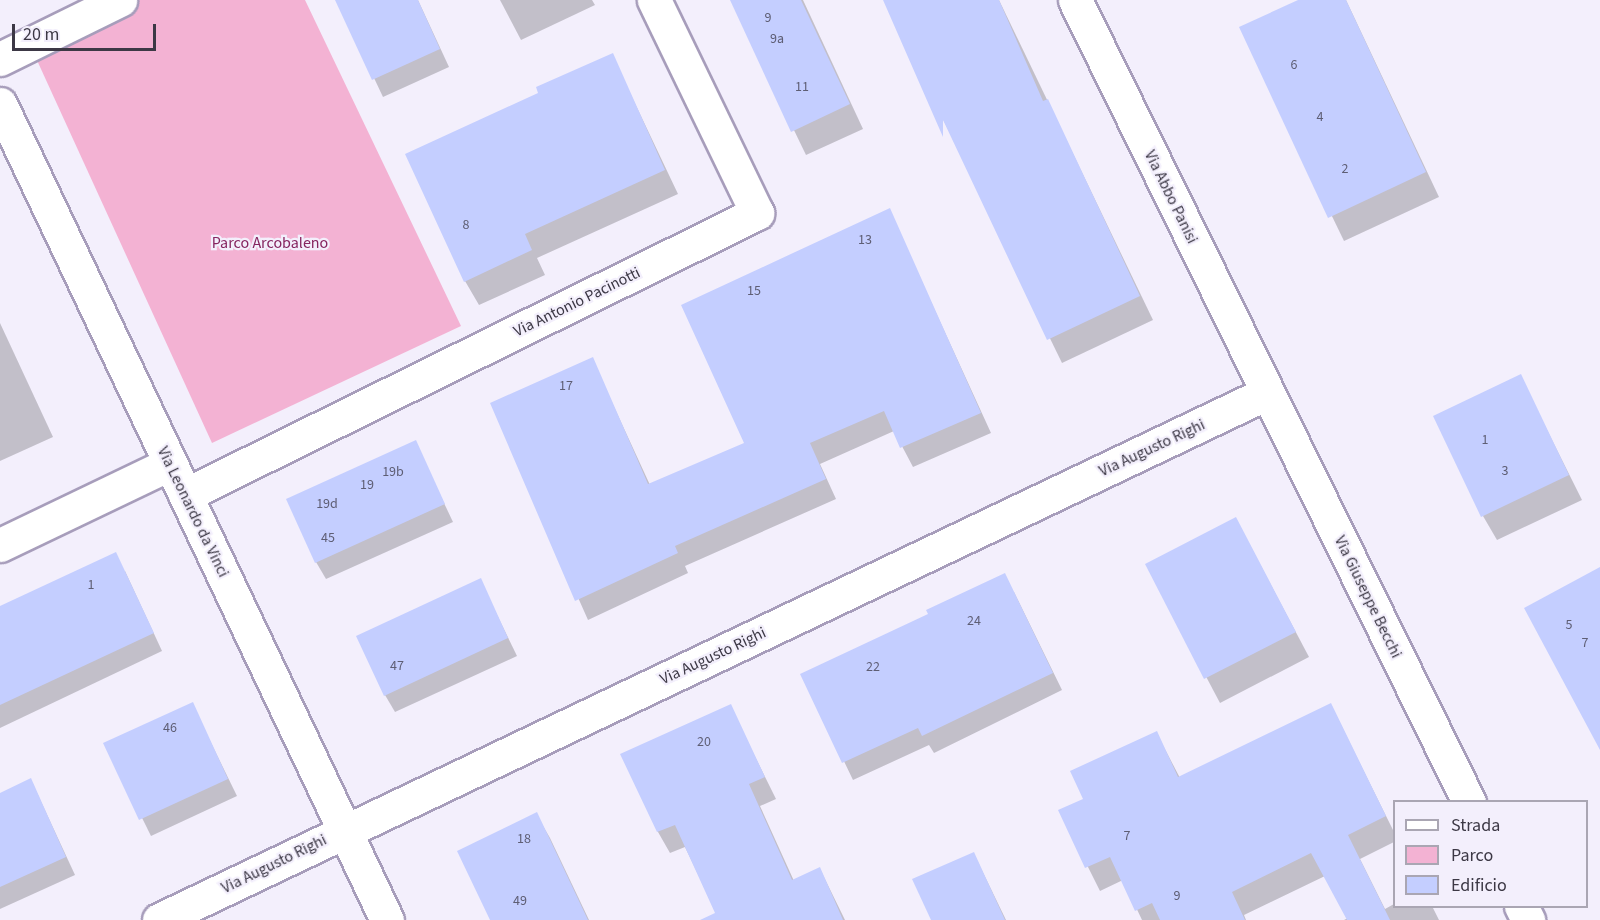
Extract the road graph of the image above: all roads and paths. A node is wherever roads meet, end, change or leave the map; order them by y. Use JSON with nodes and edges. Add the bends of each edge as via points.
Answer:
{"nodes":[{"id":1,"x":120,"y":0,"type":"edge"},
{"id":2,"x":654,"y":0,"type":"edge"},
{"id":3,"x":1075,"y":0,"type":"edge"},
{"id":4,"x":0,"y":59,"type":"edge"},
{"id":5,"x":0,"y":104,"type":"edge"},
{"id":6,"x":7,"y":139,"type":"edge"},
{"id":7,"x":1267,"y":393,"type":"junction"},
{"id":8,"x":170,"y":464,"type":"junction"},
{"id":9,"x":185,"y":495,"type":"junction"},
{"id":10,"x":0,"y":545,"type":"edge"},
{"id":11,"x":1469,"y":800,"type":"edge"},
{"id":12,"x":346,"y":830,"type":"junction"},
{"id":13,"x":159,"y":920,"type":"edge"},
{"id":14,"x":387,"y":920,"type":"edge"}],
"edges":[{"from":1,"to":4,"type":"street"},
{"from":2,"to":9,"type":"street","name":"Via Antonio Pacinotti","via":[[757,213]]},
{"from":3,"to":7,"type":"street","name":"Via Abbo Panisi"},
{"from":5,"to":6,"type":"street","name":"Via Leonardo da Vinci"},
{"from":6,"to":8,"type":"street","name":"Via Leonardo da Vinci"},
{"from":7,"to":11,"type":"street","name":"Via Giuseppe Becchi"},
{"from":7,"to":12,"type":"street","name":"Via Augusto Righi"},
{"from":8,"to":9,"type":"street","name":"Via Leonardo da Vinci"},
{"from":8,"to":10,"type":"street"},
{"from":9,"to":12,"type":"street","name":"Via Leonardo da Vinci"},
{"from":12,"to":13,"type":"street","name":"Via Augusto Righi"},
{"from":12,"to":14,"type":"street","name":"Via Leonardo da Vinci"}]}
